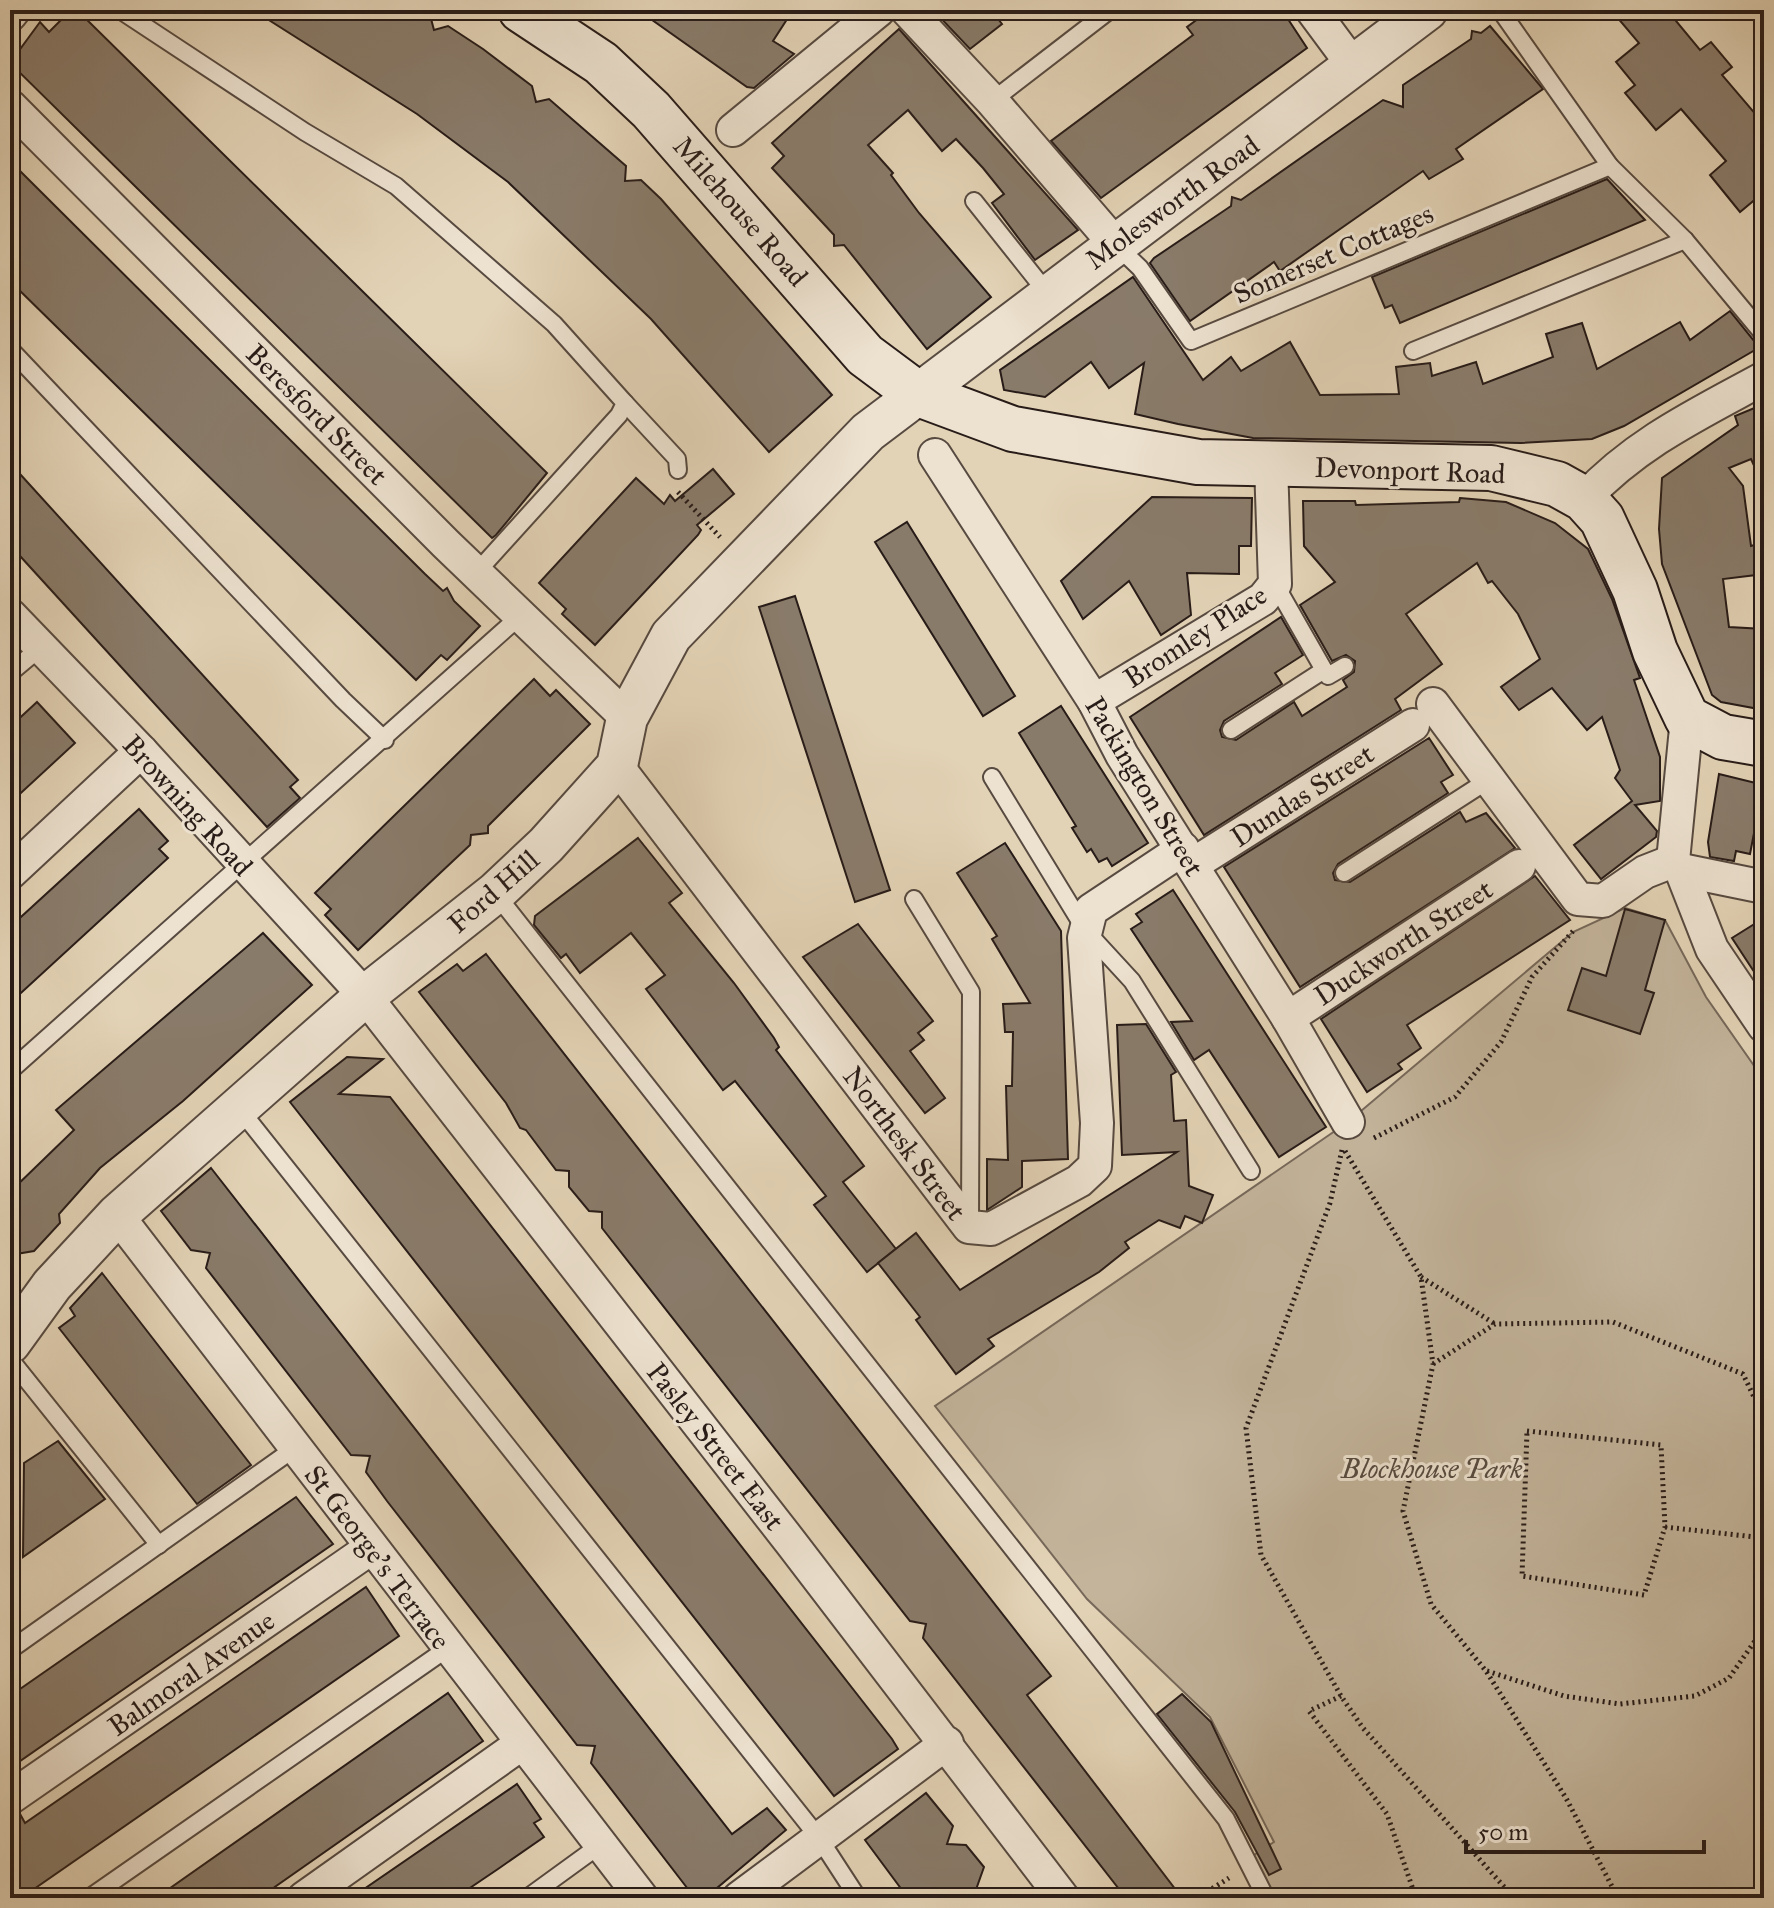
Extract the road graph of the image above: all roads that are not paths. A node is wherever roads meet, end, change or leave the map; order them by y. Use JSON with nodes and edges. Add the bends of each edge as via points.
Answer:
{"nodes":[{"id":1,"x":14,"y":10,"type":"edge"},
{"id":2,"x":120,"y":10,"type":"edge"},
{"id":3,"x":521,"y":10,"type":"edge"},
{"id":4,"x":879,"y":10,"type":"edge"},
{"id":5,"x":907,"y":10,"type":"edge"},
{"id":6,"x":1110,"y":10,"type":"edge"},
{"id":7,"x":1312,"y":10,"type":"edge"},
{"id":8,"x":1427,"y":10,"type":"edge"},
{"id":9,"x":1500,"y":10,"type":"edge"},
{"id":10,"x":10,"y":15,"type":"edge"},
{"id":11,"x":1355,"y":68,"type":"junction"},
{"id":12,"x":992,"y":101,"type":"junction"},
{"id":13,"x":10,"y":106,"type":"edge"},
{"id":14,"x":733,"y":130,"type":"dead end"},
{"id":15,"x":1610,"y":166,"type":"junction"},
{"id":16,"x":974,"y":201,"type":"dead end"},
{"id":17,"x":1685,"y":240,"type":"junction"},
{"id":18,"x":1115,"y":244,"type":"junction"},
{"id":19,"x":1048,"y":294,"type":"junction"},
{"id":20,"x":1764,"y":335,"type":"edge"},
{"id":21,"x":10,"y":349,"type":"edge"},
{"id":22,"x":1413,"y":351,"type":"dead end"},
{"id":23,"x":1764,"y":378,"type":"edge"},
{"id":24,"x":916,"y":393,"type":"junction"},
{"id":25,"x":625,"y":403,"type":"junction"},
{"id":26,"x":959,"y":411,"type":"joint"},
{"id":27,"x":935,"y":455,"type":"dead end"},
{"id":28,"x":1271,"y":464,"type":"junction"},
{"id":29,"x":678,"y":470,"type":"road end"},
{"id":30,"x":1584,"y":499,"type":"junction"},
{"id":31,"x":476,"y":573,"type":"junction"},
{"id":32,"x":1275,"y":584,"type":"junction"},
{"id":33,"x":10,"y":615,"type":"edge"},
{"id":34,"x":520,"y":616,"type":"junction"},
{"id":35,"x":41,"y":647,"type":"junction"},
{"id":36,"x":1345,"y":666,"type":"dead end"},
{"id":37,"x":1324,"y":670,"type":"junction"},
{"id":38,"x":10,"y":673,"type":"edge"},
{"id":39,"x":1094,"y":701,"type":"junction"},
{"id":40,"x":627,"y":718,"type":"junction"},
{"id":41,"x":1687,"y":718,"type":"junction"},
{"id":42,"x":1231,"y":730,"type":"dead end"},
{"id":43,"x":385,"y":740,"type":"junction"},
{"id":44,"x":1764,"y":744,"type":"edge"},
{"id":45,"x":141,"y":751,"type":"junction"},
{"id":46,"x":617,"y":766,"type":"junction"},
{"id":47,"x":992,"y":777,"type":"dead end"},
{"id":48,"x":1490,"y":779,"type":"junction"},
{"id":49,"x":1188,"y":857,"type":"junction"},
{"id":50,"x":243,"y":866,"type":"junction"},
{"id":51,"x":1519,"y":866,"type":"dead end"},
{"id":52,"x":1677,"y":866,"type":"junction"},
{"id":53,"x":10,"y":873,"type":"edge"},
{"id":54,"x":1344,"y":873,"type":"dead end"},
{"id":55,"x":1764,"y":887,"type":"edge"},
{"id":56,"x":495,"y":893,"type":"junction"},
{"id":57,"x":914,"y":899,"type":"dead end"},
{"id":58,"x":1086,"y":931,"type":"junction"},
{"id":59,"x":365,"y":996,"type":"junction"},
{"id":60,"x":1288,"y":1018,"type":"junction"},
{"id":61,"x":1764,"y":1026,"type":"edge"},
{"id":62,"x":10,"y":1071,"type":"edge"},
{"id":63,"x":238,"y":1107,"type":"junction"},
{"id":64,"x":1356,"y":1140,"type":"road end"},
{"id":65,"x":1251,"y":1171,"type":"dead end"},
{"id":66,"x":117,"y":1215,"type":"junction"},
{"id":67,"x":969,"y":1227,"type":"junction"},
{"id":68,"x":10,"y":1343,"type":"edge"},
{"id":69,"x":10,"y":1359,"type":"edge"},
{"id":70,"x":295,"y":1448,"type":"junction"},
{"id":71,"x":159,"y":1545,"type":"junction"},
{"id":72,"x":371,"y":1548,"type":"junction"},
{"id":73,"x":448,"y":1648,"type":"junction"},
{"id":74,"x":10,"y":1650,"type":"edge"},
{"id":75,"x":947,"y":1743,"type":"junction"},
{"id":76,"x":521,"y":1744,"type":"junction"},
{"id":77,"x":10,"y":1798,"type":"edge"},
{"id":78,"x":819,"y":1838,"type":"junction"},
{"id":79,"x":600,"y":1845,"type":"junction"},
{"id":80,"x":89,"y":1898,"type":"edge"},
{"id":81,"x":304,"y":1898,"type":"edge"},
{"id":82,"x":527,"y":1898,"type":"edge"},
{"id":83,"x":642,"y":1898,"type":"edge"},
{"id":84,"x":739,"y":1898,"type":"edge"},
{"id":85,"x":858,"y":1898,"type":"edge"},
{"id":86,"x":1063,"y":1898,"type":"edge"},
{"id":87,"x":1266,"y":1898,"type":"edge"}],
"edges":[{"from":1,"to":10,"type":"street"},
{"from":2,"to":25,"type":"lane","via":[[396,186],[554,324]]},
{"from":3,"to":24,"type":"main road","name":"Milehouse Road","via":[[601,63],[651,110],[865,355]]},
{"from":4,"to":14,"type":"street"},
{"from":5,"to":12,"type":"street"},
{"from":6,"to":12,"type":"lane"},
{"from":7,"to":11,"type":"street"},
{"from":8,"to":11,"type":"street","name":"Molesworth Road"},
{"from":9,"to":15,"type":"lane"},
{"from":11,"to":18,"type":"street","name":"Molesworth Road"},
{"from":12,"to":18,"type":"street"},
{"from":13,"to":31,"type":"street","name":"Beresford Street"},
{"from":15,"to":17,"type":"lane"},
{"from":15,"to":18,"type":"lane","name":"Somerset Cottages","via":[[1191,341],[1140,268]]},
{"from":16,"to":19,"type":"lane"},
{"from":17,"to":20,"type":"lane"},
{"from":17,"to":22,"type":"lane"},
{"from":18,"to":19,"type":"street","name":"Molesworth Road"},
{"from":19,"to":24,"type":"street","name":"Molesworth Road"},
{"from":21,"to":43,"type":"lane"},
{"from":23,"to":30,"type":"street","via":[[1647,443]]},
{"from":24,"to":26,"type":"main road","name":"Milehouse Road"},
{"from":24,"to":40,"type":"street","via":[[868,432],[671,636]]},
{"from":25,"to":29,"type":"lane","via":[[677,459]]},
{"from":25,"to":31,"type":"lane"},
{"from":26,"to":28,"type":"main road","name":"Devonport Road","via":[[1013,429],[1114,449],[1198,462]]},
{"from":27,"to":39,"type":"street","name":"Packington Street"},
{"from":28,"to":30,"type":"main road","name":"Devonport Road","via":[[1491,468],[1541,479]]},
{"from":28,"to":32,"type":"street","name":"Bromley Place"},
{"from":30,"to":41,"type":"main road","name":"Devonport Road","via":[[1602,519],[1627,571],[1655,651]]},
{"from":31,"to":34,"type":"street","name":"Beresford Street"},
{"from":32,"to":37,"type":"lane"},
{"from":32,"to":39,"type":"street","name":"Bromley Place","via":[[1263,599]]},
{"from":33,"to":35,"type":"street","name":"Browning Road"},
{"from":34,"to":40,"type":"street","name":"Beresford Street"},
{"from":34,"to":43,"type":"lane"},
{"from":35,"to":38,"type":"lane"},
{"from":35,"to":45,"type":"street","name":"Browning Road"},
{"from":36,"to":37,"type":"lane","via":[[1328,676]]},
{"from":37,"to":42,"type":"lane"},
{"from":39,"to":49,"type":"street","name":"Packington Street"},
{"from":40,"to":46,"type":"street"},
{"from":41,"to":44,"type":"main road","via":[[1723,737]]},
{"from":41,"to":52,"type":"street"},
{"from":43,"to":50,"type":"lane"},
{"from":45,"to":50,"type":"street","name":"Browning Road"},
{"from":45,"to":53,"type":"street"},
{"from":46,"to":56,"type":"street","name":"Ford Hill"},
{"from":46,"to":67,"type":"street","name":"Northesk Street"},
{"from":47,"to":58,"type":"lane"},
{"from":48,"to":49,"type":"street","name":"Dundas Street","via":[[1423,714]]},
{"from":48,"to":52,"type":"street","via":[[1578,899],[1603,901],[1645,872]]},
{"from":48,"to":54,"type":"lane"},
{"from":49,"to":58,"type":"street","via":[[1091,910]]},
{"from":49,"to":60,"type":"street","name":"Packington Street"},
{"from":50,"to":59,"type":"street","name":"Browning Road"},
{"from":50,"to":62,"type":"lane"},
{"from":51,"to":60,"type":"street","name":"Duckworth Street"},
{"from":52,"to":55,"type":"street"},
{"from":52,"to":61,"type":"street","via":[[1712,949]]},
{"from":56,"to":59,"type":"street","name":"Ford Hill"},
{"from":56,"to":87,"type":"lane","via":[[1226,1819]]},
{"from":57,"to":67,"type":"lane","via":[[971,992]]},
{"from":58,"to":65,"type":"lane","via":[[1132,981]]},
{"from":58,"to":67,"type":"street","name":"Northesk Street","via":[[1095,1166],[1079,1181],[991,1229]]},
{"from":59,"to":63,"type":"street","name":"Ford Hill"},
{"from":59,"to":75,"type":"street","name":"Pasley Street East"},
{"from":60,"to":64,"type":"street","name":"Packington Street"},
{"from":63,"to":66,"type":"street","name":"Ford Hill"},
{"from":63,"to":78,"type":"lane"},
{"from":66,"to":68,"type":"street","name":"Ford Hill","via":[[52,1285]]},
{"from":66,"to":70,"type":"street","name":"St George's Terrace"},
{"from":69,"to":71,"type":"lane"},
{"from":70,"to":71,"type":"lane"},
{"from":70,"to":72,"type":"street","name":"St George's Terrace"},
{"from":71,"to":74,"type":"lane"},
{"from":72,"to":73,"type":"street","name":"St George's Terrace"},
{"from":72,"to":77,"type":"street","name":"Balmoral Avenue"},
{"from":73,"to":76,"type":"street","name":"St George's Terrace"},
{"from":73,"to":80,"type":"lane"},
{"from":75,"to":78,"type":"street"},
{"from":75,"to":86,"type":"street","name":"Pasley Street East"},
{"from":76,"to":79,"type":"street","name":"St George's Terrace"},
{"from":76,"to":81,"type":"street"},
{"from":78,"to":84,"type":"street"},
{"from":78,"to":85,"type":"lane"},
{"from":79,"to":82,"type":"lane"},
{"from":79,"to":83,"type":"street","name":"St George's Terrace"}]}
